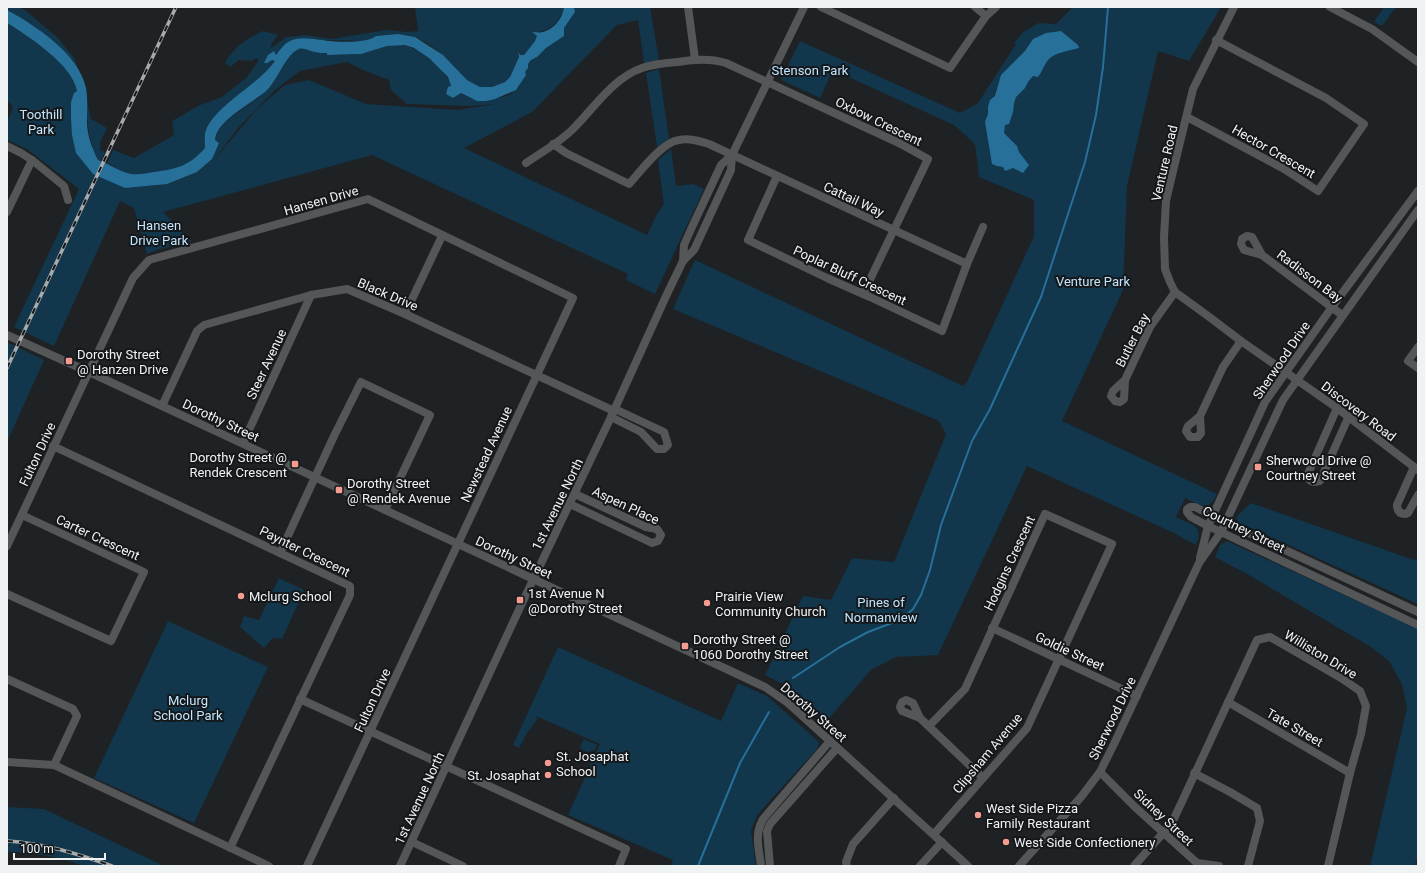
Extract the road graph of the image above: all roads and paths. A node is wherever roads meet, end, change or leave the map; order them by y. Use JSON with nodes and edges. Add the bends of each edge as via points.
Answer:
{"nodes":[{"id":1,"x":688,"y":7,"type":"edge"},
{"id":2,"x":804,"y":7,"type":"edge"},
{"id":3,"x":821,"y":7,"type":"edge"},
{"id":4,"x":975,"y":7,"type":"edge"},
{"id":5,"x":996,"y":7,"type":"edge"},
{"id":6,"x":1234,"y":7,"type":"edge"},
{"id":7,"x":1335,"y":8,"type":"edge"},
{"id":8,"x":986,"y":16,"type":"junction"},
{"id":9,"x":1216,"y":40,"type":"junction"},
{"id":10,"x":695,"y":59,"type":"junction"},
{"id":11,"x":1418,"y":62,"type":"edge"},
{"id":12,"x":768,"y":82,"type":"junction"},
{"id":13,"x":1186,"y":116,"type":"junction"},
{"id":14,"x":553,"y":144,"type":"junction"},
{"id":15,"x":7,"y":146,"type":"edge"},
{"id":16,"x":732,"y":155,"type":"junction"},
{"id":17,"x":32,"y":160,"type":"junction"},
{"id":18,"x":526,"y":163,"type":"dead end"},
{"id":19,"x":777,"y":176,"type":"junction"},
{"id":20,"x":1418,"y":191,"type":"edge"},
{"id":21,"x":68,"y":200,"type":"dead end"},
{"id":22,"x":1418,"y":210,"type":"edge"},
{"id":23,"x":7,"y":212,"type":"edge"},
{"id":24,"x":983,"y":227,"type":"dead end"},
{"id":25,"x":893,"y":230,"type":"junction"},
{"id":26,"x":442,"y":236,"type":"junction"},
{"id":27,"x":1262,"y":255,"type":"dead end"},
{"id":28,"x":683,"y":261,"type":"junction"},
{"id":29,"x":967,"y":264,"type":"junction"},
{"id":30,"x":1175,"y":292,"type":"junction"},
{"id":31,"x":863,"y":294,"type":"junction"},
{"id":32,"x":311,"y":295,"type":"junction"},
{"id":33,"x":1332,"y":307,"type":"junction"},
{"id":34,"x":405,"y":314,"type":"junction"},
{"id":35,"x":1342,"y":315,"type":"junction"},
{"id":36,"x":7,"y":335,"type":"edge"},
{"id":37,"x":1241,"y":341,"type":"junction"},
{"id":38,"x":1418,"y":347,"type":"edge"},
{"id":39,"x":1418,"y":368,"type":"edge"},
{"id":40,"x":89,"y":372,"type":"junction"},
{"id":41,"x":1286,"y":373,"type":"junction"},
{"id":42,"x":536,"y":374,"type":"junction"},
{"id":43,"x":1126,"y":380,"type":"dead end"},
{"id":44,"x":1296,"y":380,"type":"junction"},
{"id":45,"x":162,"y":406,"type":"junction"},
{"id":46,"x":1336,"y":408,"type":"junction"},
{"id":47,"x":613,"y":412,"type":"junction"},
{"id":48,"x":1200,"y":416,"type":"dead end"},
{"id":49,"x":1348,"y":418,"type":"junction"},
{"id":50,"x":243,"y":444,"type":"junction"},
{"id":51,"x":53,"y":446,"type":"junction"},
{"id":52,"x":1416,"y":468,"type":"edge"},
{"id":53,"x":315,"y":477,"type":"junction"},
{"id":54,"x":575,"y":494,"type":"junction"},
{"id":55,"x":1418,"y":495,"type":"edge"},
{"id":56,"x":570,"y":504,"type":"junction"},
{"id":57,"x":385,"y":510,"type":"junction"},
{"id":58,"x":22,"y":515,"type":"junction"},
{"id":59,"x":1212,"y":516,"type":"junction"},
{"id":60,"x":1225,"y":522,"type":"junction"},
{"id":61,"x":1208,"y":526,"type":"junction"},
{"id":62,"x":1221,"y":532,"type":"junction"},
{"id":63,"x":458,"y":544,"type":"junction"},
{"id":64,"x":7,"y":546,"type":"edge"},
{"id":65,"x":280,"y":552,"type":"junction"},
{"id":66,"x":1199,"y":563,"type":"junction"},
{"id":67,"x":534,"y":579,"type":"junction"},
{"id":68,"x":7,"y":594,"type":"edge"},
{"id":69,"x":1418,"y":612,"type":"edge"},
{"id":70,"x":1418,"y":625,"type":"edge"},
{"id":71,"x":992,"y":628,"type":"junction"},
{"id":72,"x":1059,"y":659,"type":"junction"},
{"id":73,"x":7,"y":679,"type":"edge"},
{"id":74,"x":1137,"y":696,"type":"junction"},
{"id":75,"x":300,"y":699,"type":"junction"},
{"id":76,"x":1228,"y":702,"type":"junction"},
{"id":77,"x":920,"y":718,"type":"dead end"},
{"id":78,"x":929,"y":726,"type":"junction"},
{"id":79,"x":371,"y":731,"type":"junction"},
{"id":80,"x":830,"y":741,"type":"junction"},
{"id":81,"x":838,"y":748,"type":"junction"},
{"id":82,"x":7,"y":762,"type":"edge"},
{"id":83,"x":54,"y":765,"type":"junction"},
{"id":84,"x":446,"y":766,"type":"junction"},
{"id":85,"x":1100,"y":772,"type":"junction"},
{"id":86,"x":1194,"y":773,"type":"junction"},
{"id":87,"x":1350,"y":773,"type":"junction"},
{"id":88,"x":983,"y":778,"type":"junction"},
{"id":89,"x":894,"y":798,"type":"junction"},
{"id":90,"x":1163,"y":833,"type":"junction"},
{"id":91,"x":934,"y":834,"type":"junction"},
{"id":92,"x":412,"y":842,"type":"junction"},
{"id":93,"x":942,"y":842,"type":"junction"},
{"id":94,"x":230,"y":848,"type":"junction"},
{"id":95,"x":269,"y":866,"type":"edge"},
{"id":96,"x":307,"y":866,"type":"edge"},
{"id":97,"x":400,"y":866,"type":"edge"},
{"id":98,"x":462,"y":866,"type":"edge"},
{"id":99,"x":619,"y":866,"type":"edge"},
{"id":100,"x":761,"y":866,"type":"edge"},
{"id":101,"x":770,"y":866,"type":"edge"},
{"id":102,"x":847,"y":866,"type":"edge"},
{"id":103,"x":920,"y":866,"type":"edge"},
{"id":104,"x":968,"y":866,"type":"edge"},
{"id":105,"x":1019,"y":866,"type":"edge"},
{"id":106,"x":1134,"y":866,"type":"edge"},
{"id":107,"x":1219,"y":866,"type":"edge"},
{"id":108,"x":1248,"y":866,"type":"edge"},
{"id":109,"x":1328,"y":866,"type":"edge"}],
"edges":[{"from":1,"to":10,"type":"street"},
{"from":2,"to":12,"type":"street"},
{"from":3,"to":8,"type":"street","via":[[950,68]]},
{"from":4,"to":8,"type":"street"},
{"from":5,"to":8,"type":"street"},
{"from":6,"to":9,"type":"street","name":"Venture Road"},
{"from":7,"to":11,"type":"street","via":[[1372,29]]},
{"from":9,"to":13,"type":"street","name":"Venture Road","via":[[1193,89]]},
{"from":9,"to":13,"type":"street","name":"Hector Crescent","via":[[1326,98],[1364,124],[1318,190]]},
{"from":10,"to":12,"type":"street","via":[[726,63]]},
{"from":10,"to":14,"type":"street","via":[[641,68],[627,76],[572,130]]},
{"from":12,"to":16,"type":"street"},
{"from":12,"to":25,"type":"street","name":"Oxbow Crescent","via":[[928,158]]},
{"from":13,"to":30,"type":"street","name":"Venture Road","via":[[1166,201],[1166,269]]},
{"from":14,"to":16,"type":"street","name":"Cattail Way","via":[[629,184],[664,147],[678,140],[696,140]]},
{"from":14,"to":18,"type":"street"},
{"from":15,"to":17,"type":"street"},
{"from":16,"to":19,"type":"street","name":"Cattail Way"},
{"from":16,"to":28,"type":"street","via":[[731,170],[694,250]]},
{"from":16,"to":28,"type":"street","via":[[721,165],[695,220],[684,245]]},
{"from":17,"to":21,"type":"street","via":[[64,186]]},
{"from":17,"to":23,"type":"street"},
{"from":19,"to":25,"type":"street","name":"Cattail Way"},
{"from":19,"to":31,"type":"street","name":"Poplar Bluff Crescent","via":[[748,240]]},
{"from":20,"to":33,"type":"street","name":"Sherwood Drive"},
{"from":22,"to":35,"type":"street","name":"Sherwood Drive"},
{"from":24,"to":29,"type":"street"},
{"from":25,"to":29,"type":"street","name":"Cattail Way"},
{"from":25,"to":31,"type":"street"},
{"from":26,"to":34,"type":"street"},
{"from":26,"to":40,"type":"street","name":"Hansen Drive","via":[[368,199],[149,260],[133,278]]},
{"from":26,"to":42,"type":"street","name":"Hansen Drive","via":[[573,298]]},
{"from":27,"to":33,"type":"street","name":"Radisson Bay"},
{"from":28,"to":47,"type":"street","name":"1st Avenue North"},
{"from":29,"to":31,"type":"street","name":"Poplar Bluff Crescent","via":[[942,331]]},
{"from":30,"to":37,"type":"street"},
{"from":30,"to":43,"type":"street","name":"Butler Bay","via":[[1150,327]]},
{"from":32,"to":34,"type":"street","name":"Black Drive","via":[[347,289]]},
{"from":32,"to":45,"type":"street","name":"Black Drive","via":[[204,325],[197,331]]},
{"from":32,"to":50,"type":"street","name":"Steer Avenue"},
{"from":33,"to":35,"type":"street","name":"Radisson Bay"},
{"from":33,"to":41,"type":"street","name":"Sherwood Drive"},
{"from":34,"to":42,"type":"street","name":"Black Drive"},
{"from":35,"to":44,"type":"street","name":"Sherwood Drive"},
{"from":36,"to":40,"type":"street","name":"Dorothy Street"},
{"from":37,"to":41,"type":"street"},
{"from":37,"to":48,"type":"street","via":[[1223,367]]},
{"from":38,"to":39,"type":"street","via":[[1408,361]]},
{"from":40,"to":45,"type":"street","name":"Dorothy Street"},
{"from":40,"to":51,"type":"street","name":"Fulton Drive"},
{"from":41,"to":44,"type":"street","name":"Discovery Road"},
{"from":41,"to":59,"type":"street","name":"Sherwood Drive","via":[[1265,402]]},
{"from":42,"to":47,"type":"street","name":"Black Drive"},
{"from":42,"to":63,"type":"street","name":"Newstead Avenue"},
{"from":44,"to":46,"type":"street","name":"Discovery Road"},
{"from":44,"to":60,"type":"street","name":"Sherwood Drive","via":[[1283,400]]},
{"from":45,"to":50,"type":"street","name":"Dorothy Street"},
{"from":46,"to":49,"type":"street","name":"Discovery Road"},
{"from":46,"to":49,"type":"street","via":[[1307,476],[1311,481],[1320,481]]},
{"from":47,"to":47,"type":"street","via":[[642,432],[657,449],[664,449],[668,445],[664,432]]},
{"from":47,"to":54,"type":"street","name":"1st Avenue North"},
{"from":49,"to":52,"type":"street","name":"Discovery Road"},
{"from":50,"to":53,"type":"street","name":"Dorothy Street"},
{"from":51,"to":58,"type":"street","name":"Fulton Drive"},
{"from":51,"to":65,"type":"street","name":"Paynter Crescent"},
{"from":52,"to":55,"type":"street","via":[[1397,505],[1399,512],[1408,513]]},
{"from":53,"to":57,"type":"street","name":"Dorothy Street"},
{"from":53,"to":57,"type":"street","via":[[361,382],[430,414]]},
{"from":53,"to":65,"type":"street"},
{"from":54,"to":56,"type":"street","name":"1st Avenue North"},
{"from":54,"to":56,"type":"street","name":"Aspen Place","via":[[646,527],[657,529],[660,535],[658,541],[652,542]]},
{"from":56,"to":67,"type":"street","name":"1st Avenue North"},
{"from":57,"to":63,"type":"street","name":"Dorothy Street"},
{"from":58,"to":64,"type":"street","name":"Fulton Drive"},
{"from":58,"to":68,"type":"street","name":"Carter Crescent","via":[[144,572],[111,641]]},
{"from":59,"to":60,"type":"street","name":"Courtney Street"},
{"from":59,"to":61,"type":"street","name":"Sherwood Drive"},
{"from":59,"to":61,"type":"street","name":"Courtney Street","via":[[1195,507],[1190,506],[1187,509],[1191,517]]},
{"from":60,"to":62,"type":"street","name":"Sherwood Drive"},
{"from":60,"to":69,"type":"street","name":"Courtney Street"},
{"from":61,"to":62,"type":"street","name":"Courtney Street"},
{"from":61,"to":66,"type":"street","name":"Sherwood Drive"},
{"from":62,"to":66,"type":"street","name":"Sherwood Drive"},
{"from":62,"to":70,"type":"street","name":"Courtney Street"},
{"from":63,"to":67,"type":"street","name":"Dorothy Street"},
{"from":63,"to":79,"type":"street","name":"Fulton Drive"},
{"from":65,"to":75,"type":"street","name":"Paynter Crescent","via":[[350,586],[350,595]]},
{"from":66,"to":74,"type":"street","name":"Sherwood Drive"},
{"from":67,"to":80,"type":"street","name":"Dorothy Street","via":[[765,687],[788,703]]},
{"from":67,"to":84,"type":"street","name":"1st Avenue North"},
{"from":71,"to":72,"type":"street","name":"Goldie Street"},
{"from":71,"to":72,"type":"street","name":"Hodgins Crescent","via":[[1045,514],[1112,544]]},
{"from":71,"to":78,"type":"street","via":[[964,689]]},
{"from":72,"to":74,"type":"street","name":"Goldie Street"},
{"from":72,"to":88,"type":"street","name":"Clipsham Avenue","via":[[1026,728]]},
{"from":73,"to":83,"type":"street","via":[[73,709],[77,716]]},
{"from":74,"to":85,"type":"street","name":"Sherwood Drive"},
{"from":75,"to":79,"type":"street"},
{"from":75,"to":94,"type":"street","name":"Paynter Crescent"},
{"from":76,"to":86,"type":"street","name":"Williston Drive"},
{"from":76,"to":87,"type":"street","name":"Tate Street"},
{"from":76,"to":87,"type":"street","name":"Williston Drive","via":[[1257,640],[1270,637],[1341,678],[1360,691],[1366,706]]},
{"from":77,"to":78,"type":"street"},
{"from":78,"to":88,"type":"street"},
{"from":79,"to":84,"type":"street"},
{"from":79,"to":96,"type":"street","name":"Fulton Drive"},
{"from":80,"to":81,"type":"street","name":"Dorothy Street"},
{"from":80,"to":100,"type":"street","via":[[763,819],[757,836]]},
{"from":81,"to":89,"type":"street","name":"Dorothy Street"},
{"from":81,"to":101,"type":"street","via":[[770,824],[767,831]]},
{"from":82,"to":83,"type":"street"},
{"from":83,"to":94,"type":"street"},
{"from":84,"to":92,"type":"street","name":"1st Avenue North"},
{"from":84,"to":99,"type":"street","via":[[626,849]]},
{"from":85,"to":90,"type":"street","name":"Sidney Street"},
{"from":85,"to":105,"type":"street","name":"Sherwood Drive"},
{"from":86,"to":90,"type":"street","name":"Williston Drive","via":[[1172,823]]},
{"from":86,"to":108,"type":"street","via":[[1257,808],[1260,822]]},
{"from":87,"to":109,"type":"street","name":"Williston Drive"},
{"from":88,"to":91,"type":"street","name":"Clipsham Avenue"},
{"from":89,"to":91,"type":"street","name":"Dorothy Street"},
{"from":89,"to":102,"type":"street","via":[[853,844],[846,862]]},
{"from":90,"to":106,"type":"street","name":"Williston Drive"},
{"from":90,"to":107,"type":"street","name":"Sidney Street","via":[[1197,863]]},
{"from":91,"to":93,"type":"street","name":"Dorothy Street"},
{"from":92,"to":97,"type":"street","name":"1st Avenue North"},
{"from":92,"to":98,"type":"street"},
{"from":93,"to":103,"type":"street"},
{"from":93,"to":104,"type":"street","name":"Dorothy Street"},
{"from":94,"to":95,"type":"street"}]}
